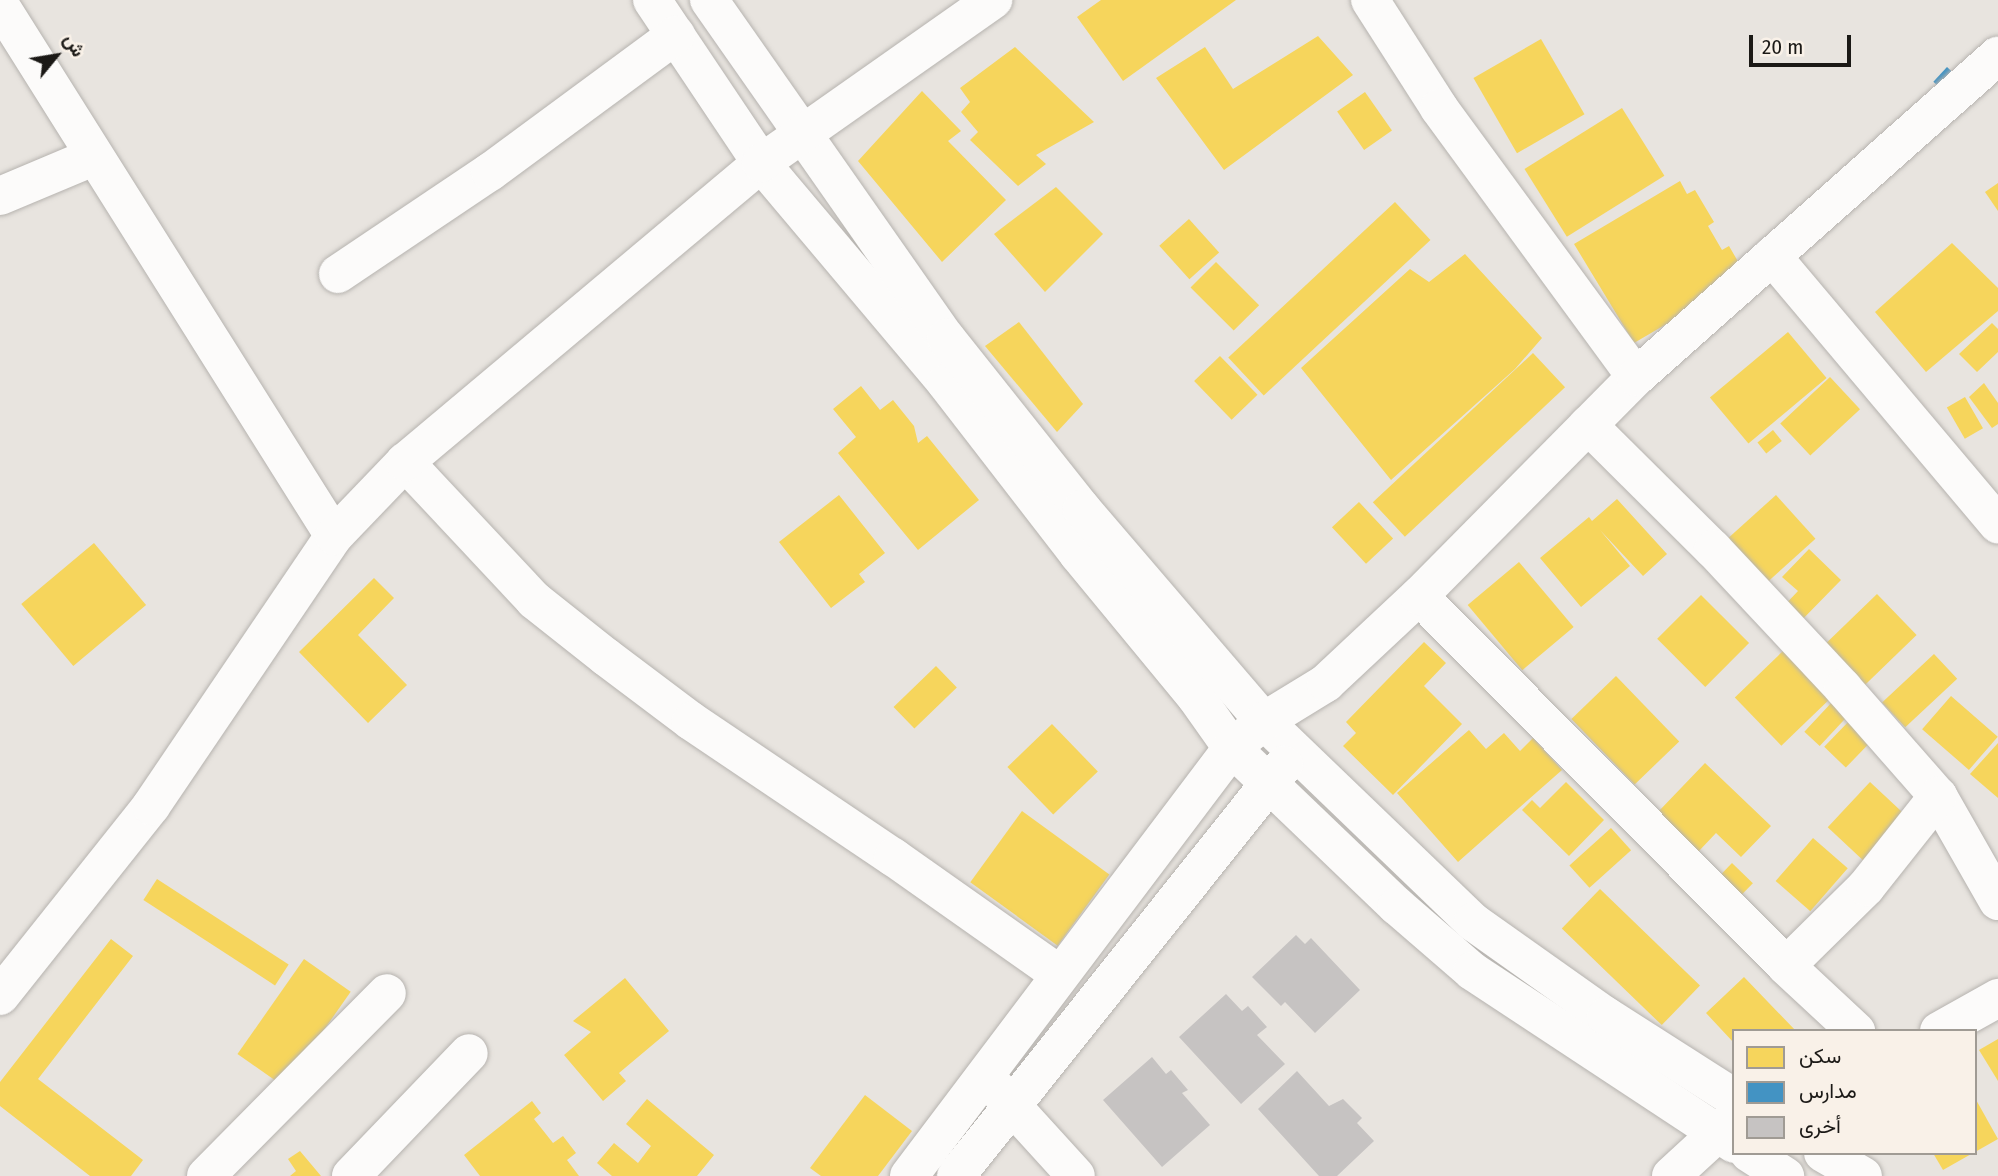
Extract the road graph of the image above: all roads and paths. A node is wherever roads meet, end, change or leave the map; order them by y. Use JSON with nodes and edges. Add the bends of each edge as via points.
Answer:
{"nodes":[{"id":1,"x":652,"y":0,"type":"edge"},
{"id":2,"x":709,"y":0,"type":"edge"},
{"id":3,"x":993,"y":0,"type":"edge"},
{"id":4,"x":1370,"y":0,"type":"edge"},
{"id":5,"x":0,"y":5,"type":"edge"},
{"id":6,"x":676,"y":35,"type":"junction"},
{"id":7,"x":1998,"y":56,"type":"edge"},
{"id":8,"x":801,"y":134,"type":"junction"},
{"id":9,"x":93,"y":157,"type":"junction"},
{"id":10,"x":761,"y":163,"type":"junction"},
{"id":11,"x":0,"y":196,"type":"edge"},
{"id":12,"x":1772,"y":256,"type":"junction"},
{"id":13,"x":338,"y":274,"type":"dead end"},
{"id":14,"x":1636,"y":377,"type":"junction"},
{"id":15,"x":1588,"y":425,"type":"junction"},
{"id":16,"x":405,"y":462,"type":"junction"},
{"id":17,"x":1998,"y":524,"type":"edge"},
{"id":18,"x":334,"y":536,"type":"junction"},
{"id":19,"x":1419,"y":596,"type":"junction"},
{"id":20,"x":1326,"y":682,"type":"junction"},
{"id":21,"x":1264,"y":722,"type":"junction"},
{"id":22,"x":1232,"y":748,"type":"junction"},
{"id":23,"x":1296,"y":752,"type":"junction"},
{"id":24,"x":1268,"y":784,"type":"junction"},
{"id":25,"x":1938,"y":796,"type":"junction"},
{"id":26,"x":1998,"y":901,"type":"edge"},
{"id":27,"x":1786,"y":966,"type":"junction"},
{"id":28,"x":1060,"y":975,"type":"junction"},
{"id":29,"x":387,"y":993,"type":"dead end"},
{"id":30,"x":0,"y":996,"type":"edge"},
{"id":31,"x":1998,"y":999,"type":"edge"},
{"id":32,"x":1854,"y":1029,"type":"edge"},
{"id":33,"x":1943,"y":1029,"type":"edge"},
{"id":34,"x":469,"y":1053,"type":"dead end"},
{"id":35,"x":985,"y":1075,"type":"junction"},
{"id":36,"x":1732,"y":1097,"type":"edge"},
{"id":37,"x":1013,"y":1105,"type":"junction"},
{"id":38,"x":1728,"y":1132,"type":"edge"},
{"id":39,"x":1752,"y":1155,"type":"edge"},
{"id":40,"x":1826,"y":1155,"type":"edge"},
{"id":41,"x":206,"y":1176,"type":"edge"},
{"id":42,"x":351,"y":1176,"type":"edge"},
{"id":43,"x":909,"y":1176,"type":"edge"},
{"id":44,"x":956,"y":1176,"type":"edge"},
{"id":45,"x":1076,"y":1176,"type":"edge"},
{"id":46,"x":1671,"y":1176,"type":"edge"},
{"id":47,"x":1785,"y":1176,"type":"edge"},
{"id":48,"x":1863,"y":1176,"type":"edge"}],
"edges":[{"from":1,"to":6,"type":"street"},
{"from":2,"to":8,"type":"street"},
{"from":3,"to":8,"type":"street"},
{"from":4,"to":14,"type":"street","via":[[1439,108]]},
{"from":5,"to":9,"type":"street"},
{"from":6,"to":10,"type":"street"},
{"from":6,"to":13,"type":"street","via":[[490,172]]},
{"from":7,"to":12,"type":"street"},
{"from":8,"to":10,"type":"street"},
{"from":8,"to":21,"type":"street","via":[[946,338],[1082,509]]},
{"from":9,"to":11,"type":"street"},
{"from":9,"to":18,"type":"street"},
{"from":10,"to":16,"type":"street"},
{"from":10,"to":22,"type":"street","via":[[946,383],[1078,554],[1196,696]]},
{"from":12,"to":14,"type":"street"},
{"from":12,"to":17,"type":"street"},
{"from":14,"to":15,"type":"street"},
{"from":15,"to":19,"type":"street"},
{"from":15,"to":25,"type":"street","via":[[1713,549]]},
{"from":16,"to":18,"type":"street"},
{"from":16,"to":28,"type":"street","via":[[534,600],[606,657],[691,721]]},
{"from":18,"to":30,"type":"street","via":[[151,806]]},
{"from":19,"to":20,"type":"street"},
{"from":19,"to":27,"type":"street"},
{"from":20,"to":21,"type":"street"},
{"from":20,"to":23,"type":"street"},
{"from":21,"to":22,"type":"street"},
{"from":21,"to":23,"type":"street"},
{"from":22,"to":24,"type":"street"},
{"from":22,"to":28,"type":"street"},
{"from":23,"to":24,"type":"street"},
{"from":23,"to":36,"type":"street","via":[[1473,922],[1605,1016]]},
{"from":24,"to":37,"type":"street"},
{"from":24,"to":38,"type":"street","via":[[1472,971]]},
{"from":25,"to":26,"type":"street"},
{"from":25,"to":27,"type":"street","via":[[1866,887]]},
{"from":27,"to":32,"type":"street"},
{"from":28,"to":35,"type":"street"},
{"from":29,"to":41,"type":"street"},
{"from":31,"to":33,"type":"street"},
{"from":34,"to":42,"type":"street"},
{"from":35,"to":37,"type":"street"},
{"from":35,"to":43,"type":"street"},
{"from":37,"to":44,"type":"street"},
{"from":37,"to":45,"type":"street"},
{"from":38,"to":46,"type":"street"},
{"from":39,"to":47,"type":"street"},
{"from":40,"to":48,"type":"street"}]}
